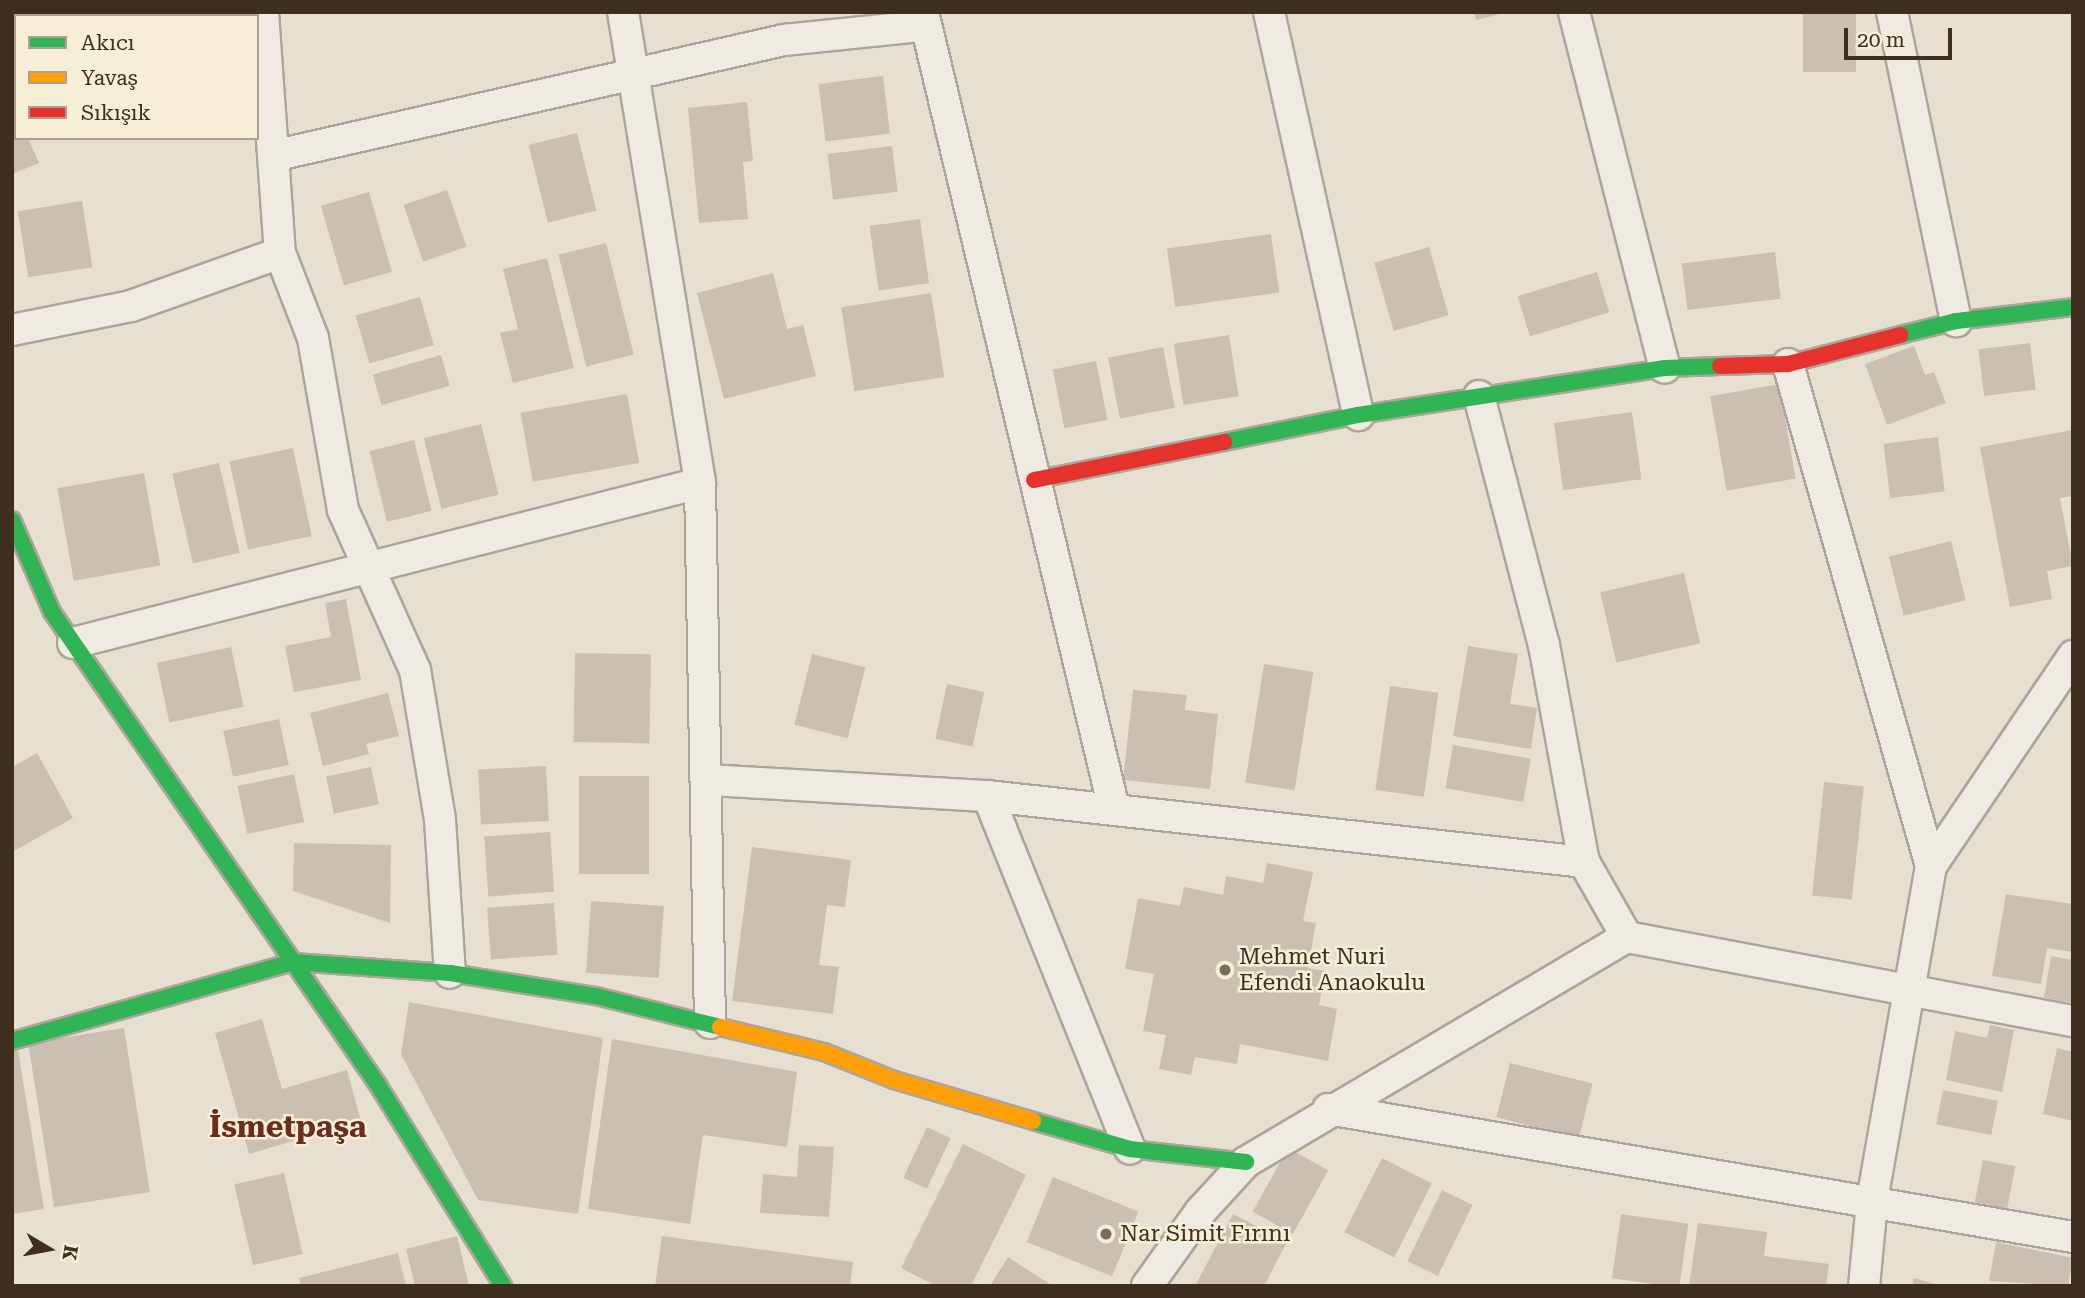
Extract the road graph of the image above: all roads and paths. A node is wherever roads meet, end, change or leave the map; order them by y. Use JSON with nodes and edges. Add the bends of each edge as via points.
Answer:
{"nodes":[{"id":1,"x":263,"y":12,"type":"edge"},
{"id":2,"x":623,"y":12,"type":"edge"},
{"id":3,"x":1269,"y":12,"type":"edge"},
{"id":4,"x":1574,"y":12,"type":"edge"},
{"id":5,"x":1892,"y":12,"type":"edge"},
{"id":6,"x":923,"y":19,"type":"edge"},
{"id":7,"x":634,"y":71,"type":"junction"},
{"id":8,"x":277,"y":155,"type":"junction"},
{"id":9,"x":280,"y":253,"type":"junction"},
{"id":10,"x":2073,"y":307,"type":"edge"},
{"id":11,"x":1956,"y":321,"type":"junction"},
{"id":12,"x":12,"y":330,"type":"edge"},
{"id":13,"x":1788,"y":364,"type":"junction"},
{"id":14,"x":1665,"y":368,"type":"junction"},
{"id":15,"x":1479,"y":396,"type":"junction"},
{"id":16,"x":1358,"y":415,"type":"junction"},
{"id":17,"x":1034,"y":480,"type":"junction"},
{"id":18,"x":701,"y":483,"type":"junction"},
{"id":19,"x":12,"y":520,"type":"edge"},
{"id":20,"x":372,"y":564,"type":"junction"},
{"id":21,"x":73,"y":643,"type":"junction"},
{"id":22,"x":2073,"y":656,"type":"edge"},
{"id":23,"x":709,"y":780,"type":"junction"},
{"id":24,"x":988,"y":796,"type":"junction"},
{"id":25,"x":1114,"y":808,"type":"junction"},
{"id":26,"x":1584,"y":862,"type":"junction"},
{"id":27,"x":1931,"y":866,"type":"junction"},
{"id":28,"x":1627,"y":937,"type":"junction"},
{"id":29,"x":293,"y":962,"type":"junction"},
{"id":30,"x":450,"y":973,"type":"junction"},
{"id":31,"x":1911,"y":994,"type":"junction"},
{"id":32,"x":2073,"y":1021,"type":"edge"},
{"id":33,"x":710,"y":1023,"type":"junction"},
{"id":34,"x":12,"y":1041,"type":"edge"},
{"id":35,"x":1328,"y":1109,"type":"junction"},
{"id":36,"x":1130,"y":1149,"type":"junction"},
{"id":37,"x":1246,"y":1162,"type":"junction"},
{"id":38,"x":1872,"y":1202,"type":"junction"},
{"id":39,"x":2073,"y":1237,"type":"edge"},
{"id":40,"x":503,"y":1286,"type":"edge"},
{"id":41,"x":1147,"y":1286,"type":"edge"},
{"id":42,"x":1864,"y":1286,"type":"edge"}],
"edges":[{"from":1,"to":8,"type":"street"},
{"from":2,"to":7,"type":"street"},
{"from":3,"to":16,"type":"street"},
{"from":4,"to":14,"type":"street"},
{"from":5,"to":11,"type":"street"},
{"from":6,"to":7,"type":"street","via":[[784,40]]},
{"from":6,"to":17,"type":"street"},
{"from":7,"to":8,"type":"street"},
{"from":7,"to":18,"type":"street"},
{"from":8,"to":9,"type":"street"},
{"from":9,"to":12,"type":"street","via":[[131,306]]},
{"from":9,"to":20,"type":"street","via":[[313,338],[343,510]]},
{"from":10,"to":11,"type":"street"},
{"from":11,"to":13,"type":"street"},
{"from":13,"to":14,"type":"street"},
{"from":13,"to":27,"type":"street"},
{"from":14,"to":15,"type":"street"},
{"from":15,"to":16,"type":"street"},
{"from":15,"to":26,"type":"street","via":[[1544,645]]},
{"from":16,"to":17,"type":"street"},
{"from":17,"to":25,"type":"street"},
{"from":18,"to":20,"type":"street"},
{"from":18,"to":23,"type":"street"},
{"from":19,"to":21,"type":"street","via":[[52,612]]},
{"from":20,"to":21,"type":"street"},
{"from":20,"to":30,"type":"street","via":[[415,670],[440,820]]},
{"from":21,"to":29,"type":"street"},
{"from":22,"to":27,"type":"street"},
{"from":23,"to":24,"type":"street"},
{"from":23,"to":33,"type":"street"},
{"from":24,"to":25,"type":"street"},
{"from":24,"to":36,"type":"street"},
{"from":25,"to":26,"type":"street"},
{"from":26,"to":28,"type":"street"},
{"from":27,"to":31,"type":"street"},
{"from":28,"to":31,"type":"street"},
{"from":28,"to":35,"type":"street"},
{"from":29,"to":30,"type":"street"},
{"from":29,"to":34,"type":"street"},
{"from":29,"to":40,"type":"street","via":[[378,1085]]},
{"from":30,"to":33,"type":"street","via":[[596,996]]},
{"from":31,"to":32,"type":"street"},
{"from":31,"to":38,"type":"street"},
{"from":33,"to":36,"type":"street","via":[[824,1052],[894,1080]]},
{"from":35,"to":37,"type":"street"},
{"from":35,"to":38,"type":"street"},
{"from":36,"to":37,"type":"street"},
{"from":37,"to":41,"type":"street","via":[[1199,1212]]},
{"from":38,"to":39,"type":"street"},
{"from":38,"to":42,"type":"street"}]}
